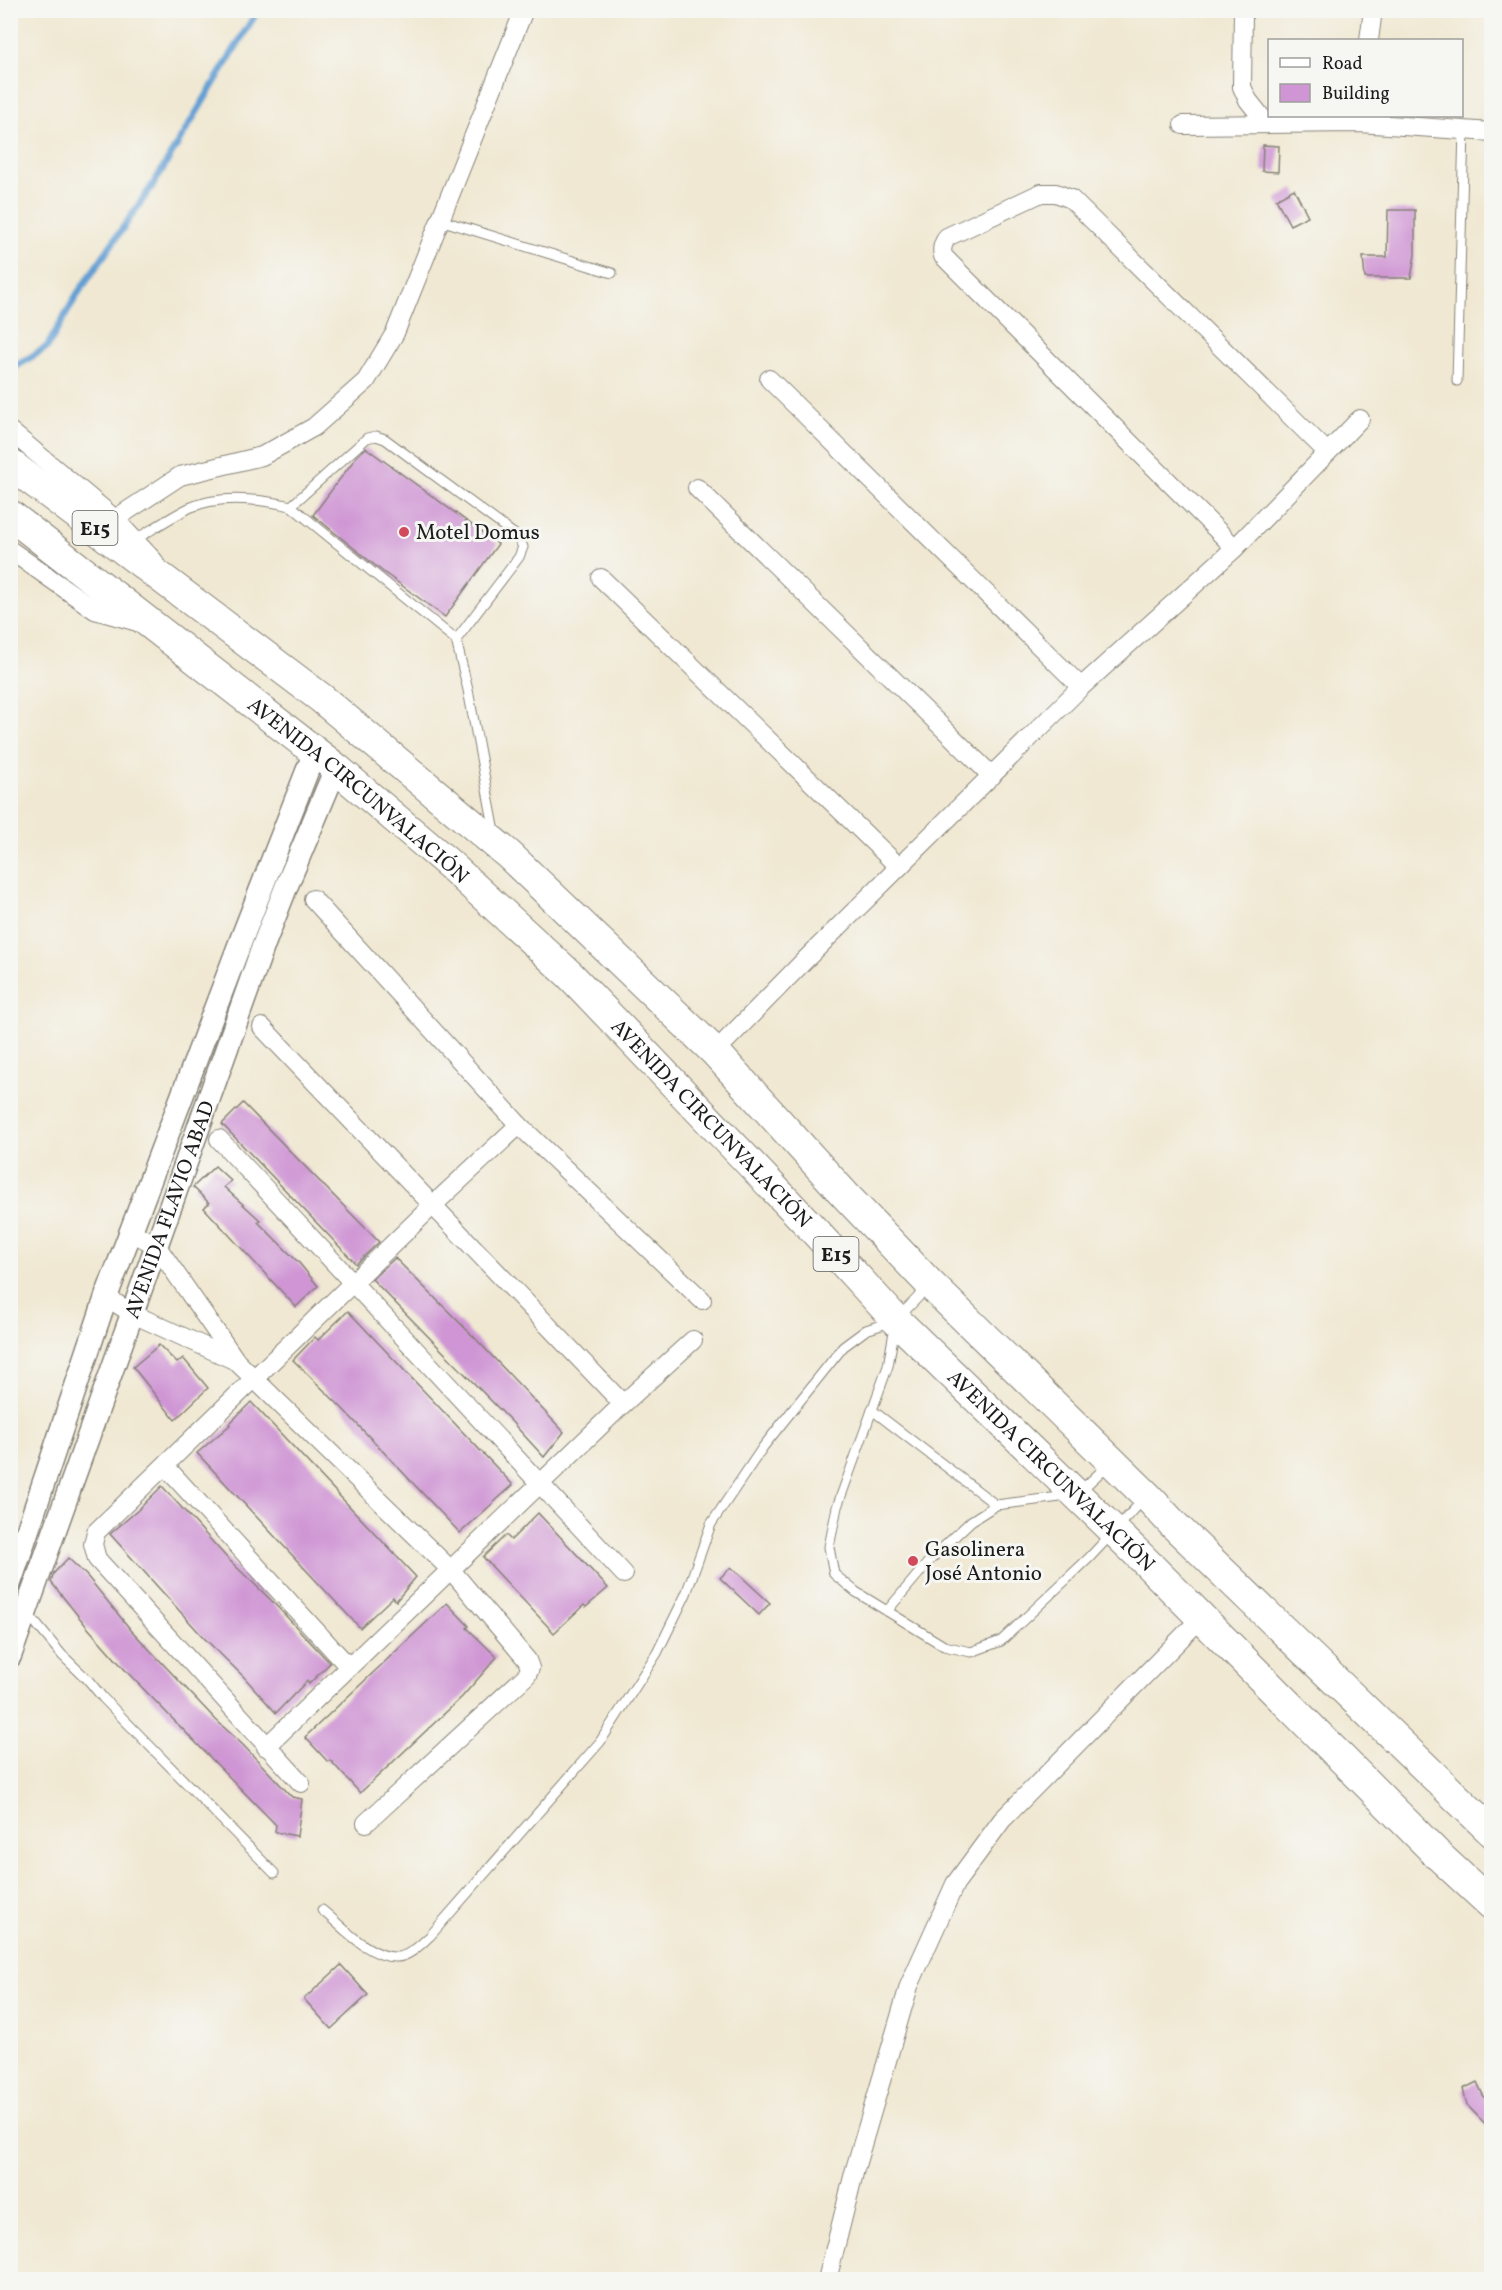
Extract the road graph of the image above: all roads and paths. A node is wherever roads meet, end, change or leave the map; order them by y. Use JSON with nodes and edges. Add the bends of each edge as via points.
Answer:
{"nodes":[{"id":1,"x":524,"y":10,"type":"edge"},
{"id":2,"x":1243,"y":10,"type":"edge"},
{"id":3,"x":1373,"y":10,"type":"edge"},
{"id":4,"x":1369,"y":39,"type":"edge"},
{"id":5,"x":1359,"y":119,"type":"edge"},
{"id":6,"x":1267,"y":124,"type":"junction"},
{"id":7,"x":1183,"y":125,"type":"dead end"},
{"id":8,"x":1464,"y":130,"type":"junction"},
{"id":9,"x":1491,"y":132,"type":"edge"},
{"id":10,"x":440,"y":220,"type":"junction"},
{"id":11,"x":612,"y":273,"type":"dead end"},
{"id":12,"x":769,"y":379,"type":"dead end"},
{"id":13,"x":1457,"y":381,"type":"dead end"},
{"id":14,"x":1360,"y":419,"type":"dead end"},
{"id":15,"x":10,"y":431,"type":"edge"},
{"id":16,"x":1327,"y":452,"type":"junction"},
{"id":17,"x":10,"y":464,"type":"edge"},
{"id":18,"x":697,"y":488,"type":"dead end"},
{"id":19,"x":291,"y":506,"type":"junction"},
{"id":20,"x":10,"y":515,"type":"edge"},
{"id":21,"x":115,"y":519,"type":"junction"},
{"id":22,"x":136,"y":539,"type":"junction"},
{"id":23,"x":1235,"y":548,"type":"junction"},
{"id":24,"x":10,"y":550,"type":"edge"},
{"id":25,"x":601,"y":578,"type":"dead end"},
{"id":26,"x":180,"y":592,"type":"junction"},
{"id":27,"x":158,"y":628,"type":"junction"},
{"id":28,"x":456,"y":640,"type":"junction"},
{"id":29,"x":1081,"y":687,"type":"junction"},
{"id":30,"x":326,"y":759,"type":"junction"},
{"id":31,"x":992,"y":776,"type":"junction"},
{"id":32,"x":509,"y":855,"type":"junction"},
{"id":33,"x":899,"y":867,"type":"junction"},
{"id":34,"x":313,"y":899,"type":"dead end"},
{"id":35,"x":262,"y":1027,"type":"dead end"},
{"id":36,"x":715,"y":1052,"type":"junction"},
{"id":37,"x":519,"y":1125,"type":"junction"},
{"id":38,"x":219,"y":1138,"type":"dead end"},
{"id":39,"x":846,"y":1197,"type":"junction"},
{"id":40,"x":432,"y":1206,"type":"junction"},
{"id":41,"x":810,"y":1226,"type":"junction"},
{"id":42,"x":131,"y":1232,"type":"junction"},
{"id":43,"x":156,"y":1245,"type":"junction"},
{"id":44,"x":354,"y":1282,"type":"junction"},
{"id":45,"x":930,"y":1284,"type":"junction"},
{"id":46,"x":106,"y":1297,"type":"junction"},
{"id":47,"x":702,"y":1300,"type":"dead end"},
{"id":48,"x":133,"y":1314,"type":"junction"},
{"id":49,"x":896,"y":1320,"type":"junction"},
{"id":50,"x":693,"y":1340,"type":"dead end"},
{"id":51,"x":998,"y":1349,"type":"junction"},
{"id":52,"x":237,"y":1362,"type":"junction"},
{"id":53,"x":256,"y":1378,"type":"junction"},
{"id":54,"x":961,"y":1384,"type":"junction"},
{"id":55,"x":623,"y":1404,"type":"junction"},
{"id":56,"x":872,"y":1410,"type":"junction"},
{"id":57,"x":1112,"y":1462,"type":"junction"},
{"id":58,"x":165,"y":1466,"type":"junction"},
{"id":59,"x":541,"y":1485,"type":"junction"},
{"id":60,"x":1076,"y":1495,"type":"junction"},
{"id":61,"x":1147,"y":1496,"type":"junction"},
{"id":62,"x":996,"y":1505,"type":"junction"},
{"id":63,"x":1173,"y":1524,"type":"junction"},
{"id":64,"x":1114,"y":1531,"type":"junction"},
{"id":65,"x":1139,"y":1555,"type":"junction"},
{"id":66,"x":451,"y":1570,"type":"junction"},
{"id":67,"x":624,"y":1574,"type":"dead end"},
{"id":68,"x":10,"y":1583,"type":"edge"},
{"id":69,"x":887,"y":1611,"type":"junction"},
{"id":70,"x":26,"y":1612,"type":"junction"},
{"id":71,"x":1202,"y":1617,"type":"junction"},
{"id":72,"x":10,"y":1656,"type":"edge"},
{"id":73,"x":348,"y":1666,"type":"junction"},
{"id":74,"x":266,"y":1747,"type":"junction"},
{"id":75,"x":301,"y":1783,"type":"dead end"},
{"id":76,"x":366,"y":1823,"type":"dead end"},
{"id":77,"x":1491,"y":1832,"type":"edge"},
{"id":78,"x":274,"y":1873,"type":"dead end"},
{"id":79,"x":1491,"y":1905,"type":"edge"},
{"id":80,"x":322,"y":1910,"type":"dead end"},
{"id":81,"x":827,"y":2280,"type":"edge"}],
"edges":[{"from":1,"to":10,"type":"street"},
{"from":2,"to":6,"type":"street","via":[[1242,87]]},
{"from":3,"to":4,"type":"street"},
{"from":5,"to":6,"type":"street"},
{"from":5,"to":8,"type":"street"},
{"from":6,"to":7,"type":"street"},
{"from":8,"to":9,"type":"street"},
{"from":8,"to":13,"type":"lane"},
{"from":10,"to":11,"type":"lane"},
{"from":10,"to":21,"type":"street","via":[[395,333],[366,381],[314,427],[262,456],[180,476]]},
{"from":12,"to":29,"type":"street"},
{"from":14,"to":16,"type":"street"},
{"from":15,"to":21,"type":"street","name":"AVENIDA CIRCUNVALACIÓN","number":"E15"},
{"from":16,"to":23,"type":"street"},
{"from":16,"to":23,"type":"street","via":[[1071,199],[1041,193],[947,237],[943,256]]},
{"from":17,"to":26,"type":"highway","name":"AVENIDA CIRCUNVALACIÓN","number":"E15"},
{"from":18,"to":31,"type":"street"},
{"from":19,"to":22,"type":"lane","via":[[230,499],[190,507]]},
{"from":19,"to":28,"type":"lane"},
{"from":19,"to":28,"type":"lane","via":[[367,438],[376,436],[518,537],[523,547],[519,557]]},
{"from":20,"to":27,"type":"highway","name":"AVENIDA CIRCUNVALACIÓN","number":"E15"},
{"from":21,"to":22,"type":"street","name":"AVENIDA CIRCUNVALACIÓN","number":"E15"},
{"from":22,"to":26,"type":"street","name":"AVENIDA CIRCUNVALACIÓN","number":"E15"},
{"from":23,"to":29,"type":"street"},
{"from":24,"to":27,"type":"street","name":"AVENIDA CIRCUNVALACIÓN","number":"E15","via":[[95,610]]},
{"from":25,"to":33,"type":"street"},
{"from":26,"to":32,"type":"highway","name":"AVENIDA CIRCUNVALACIÓN","number":"E15","via":[[352,722]]},
{"from":27,"to":30,"type":"highway","name":"AVENIDA CIRCUNVALACIÓN","number":"E15"},
{"from":28,"to":32,"type":"lane","via":[[494,830]]},
{"from":29,"to":31,"type":"street"},
{"from":30,"to":41,"type":"highway","name":"AVENIDA CIRCUNVALACIÓN","number":"E15","via":[[570,975]]},
{"from":30,"to":42,"type":"street","name":"AVENIDA FLAVIO ABAD","via":[[243,934]]},
{"from":30,"to":43,"type":"street","name":"AVENIDA FLAVIO ABAD","via":[[283,895]]},
{"from":31,"to":33,"type":"street"},
{"from":32,"to":36,"type":"highway","name":"AVENIDA CIRCUNVALACIÓN","number":"E15"},
{"from":33,"to":36,"type":"street"},
{"from":34,"to":37,"type":"street"},
{"from":35,"to":40,"type":"street"},
{"from":36,"to":39,"type":"highway","name":"AVENIDA CIRCUNVALACIÓN","number":"E15"},
{"from":37,"to":40,"type":"street"},
{"from":37,"to":47,"type":"street"},
{"from":38,"to":44,"type":"street"},
{"from":39,"to":41,"type":"highway"},
{"from":39,"to":45,"type":"highway","name":"AVENIDA CIRCUNVALACIÓN","number":"E15"},
{"from":40,"to":44,"type":"street"},
{"from":40,"to":55,"type":"street"},
{"from":41,"to":49,"type":"highway","name":"AVENIDA CIRCUNVALACIÓN","number":"E15"},
{"from":42,"to":43,"type":"street"},
{"from":42,"to":46,"type":"street","name":"AVENIDA FLAVIO ABAD"},
{"from":43,"to":48,"type":"street","name":"AVENIDA FLAVIO ABAD"},
{"from":43,"to":52,"type":"street"},
{"from":44,"to":53,"type":"street"},
{"from":44,"to":59,"type":"street"},
{"from":45,"to":49,"type":"lane"},
{"from":45,"to":51,"type":"highway","name":"AVENIDA CIRCUNVALACIÓN","number":"E15"},
{"from":46,"to":48,"type":"street"},
{"from":46,"to":68,"type":"street","name":"AVENIDA FLAVIO ABAD"},
{"from":48,"to":52,"type":"street"},
{"from":48,"to":70,"type":"street","name":"AVENIDA FLAVIO ABAD"},
{"from":49,"to":54,"type":"highway","name":"AVENIDA CIRCUNVALACIÓN","number":"E15"},
{"from":49,"to":56,"type":"lane","via":[[888,1366]]},
{"from":49,"to":80,"type":"lane","via":[[866,1330],[843,1347],[763,1447],[711,1524],[686,1594],[657,1653],[600,1742],[430,1936],[415,1950],[396,1958],[371,1950]]},
{"from":50,"to":55,"type":"street"},
{"from":51,"to":54,"type":"highway"},
{"from":51,"to":57,"type":"highway","name":"AVENIDA CIRCUNVALACIÓN","number":"E15"},
{"from":52,"to":53,"type":"street"},
{"from":53,"to":58,"type":"street"},
{"from":53,"to":66,"type":"street"},
{"from":54,"to":60,"type":"highway","name":"AVENIDA CIRCUNVALACIÓN","number":"E15"},
{"from":55,"to":59,"type":"street"},
{"from":56,"to":62,"type":"lane"},
{"from":56,"to":69,"type":"lane","via":[[837,1507],[829,1554],[834,1574]]},
{"from":57,"to":60,"type":"lane"},
{"from":57,"to":61,"type":"highway","name":"AVENIDA CIRCUNVALACIÓN","number":"E15"},
{"from":58,"to":73,"type":"street"},
{"from":58,"to":74,"type":"street","via":[[96,1532],[93,1544],[97,1559]]},
{"from":59,"to":66,"type":"street"},
{"from":59,"to":67,"type":"street"},
{"from":60,"to":62,"type":"lane"},
{"from":60,"to":64,"type":"highway","name":"AVENIDA CIRCUNVALACIÓN","number":"E15"},
{"from":61,"to":63,"type":"highway","name":"AVENIDA CIRCUNVALACIÓN","number":"E15"},
{"from":61,"to":64,"type":"lane"},
{"from":62,"to":69,"type":"lane","via":[[971,1521],[931,1559]]},
{"from":63,"to":65,"type":"highway"},
{"from":63,"to":77,"type":"highway","name":"AVENIDA CIRCUNVALACIÓN","number":"E15"},
{"from":64,"to":65,"type":"highway","name":"AVENIDA CIRCUNVALACIÓN","number":"E15"},
{"from":64,"to":69,"type":"lane","via":[[1001,1641],[971,1652],[944,1646]]},
{"from":65,"to":71,"type":"highway","name":"AVENIDA CIRCUNVALACIÓN","number":"E15"},
{"from":66,"to":73,"type":"street"},
{"from":66,"to":76,"type":"street","via":[[530,1668],[527,1675]]},
{"from":70,"to":72,"type":"street","name":"AVENIDA FLAVIO ABAD"},
{"from":70,"to":78,"type":"lane","via":[[62,1655]]},
{"from":71,"to":79,"type":"highway","name":"AVENIDA CIRCUNVALACIÓN","number":"E15"},
{"from":71,"to":81,"type":"street","via":[[1002,1820],[955,1884],[909,1986]]},
{"from":73,"to":74,"type":"street"},
{"from":74,"to":75,"type":"street"}]}
